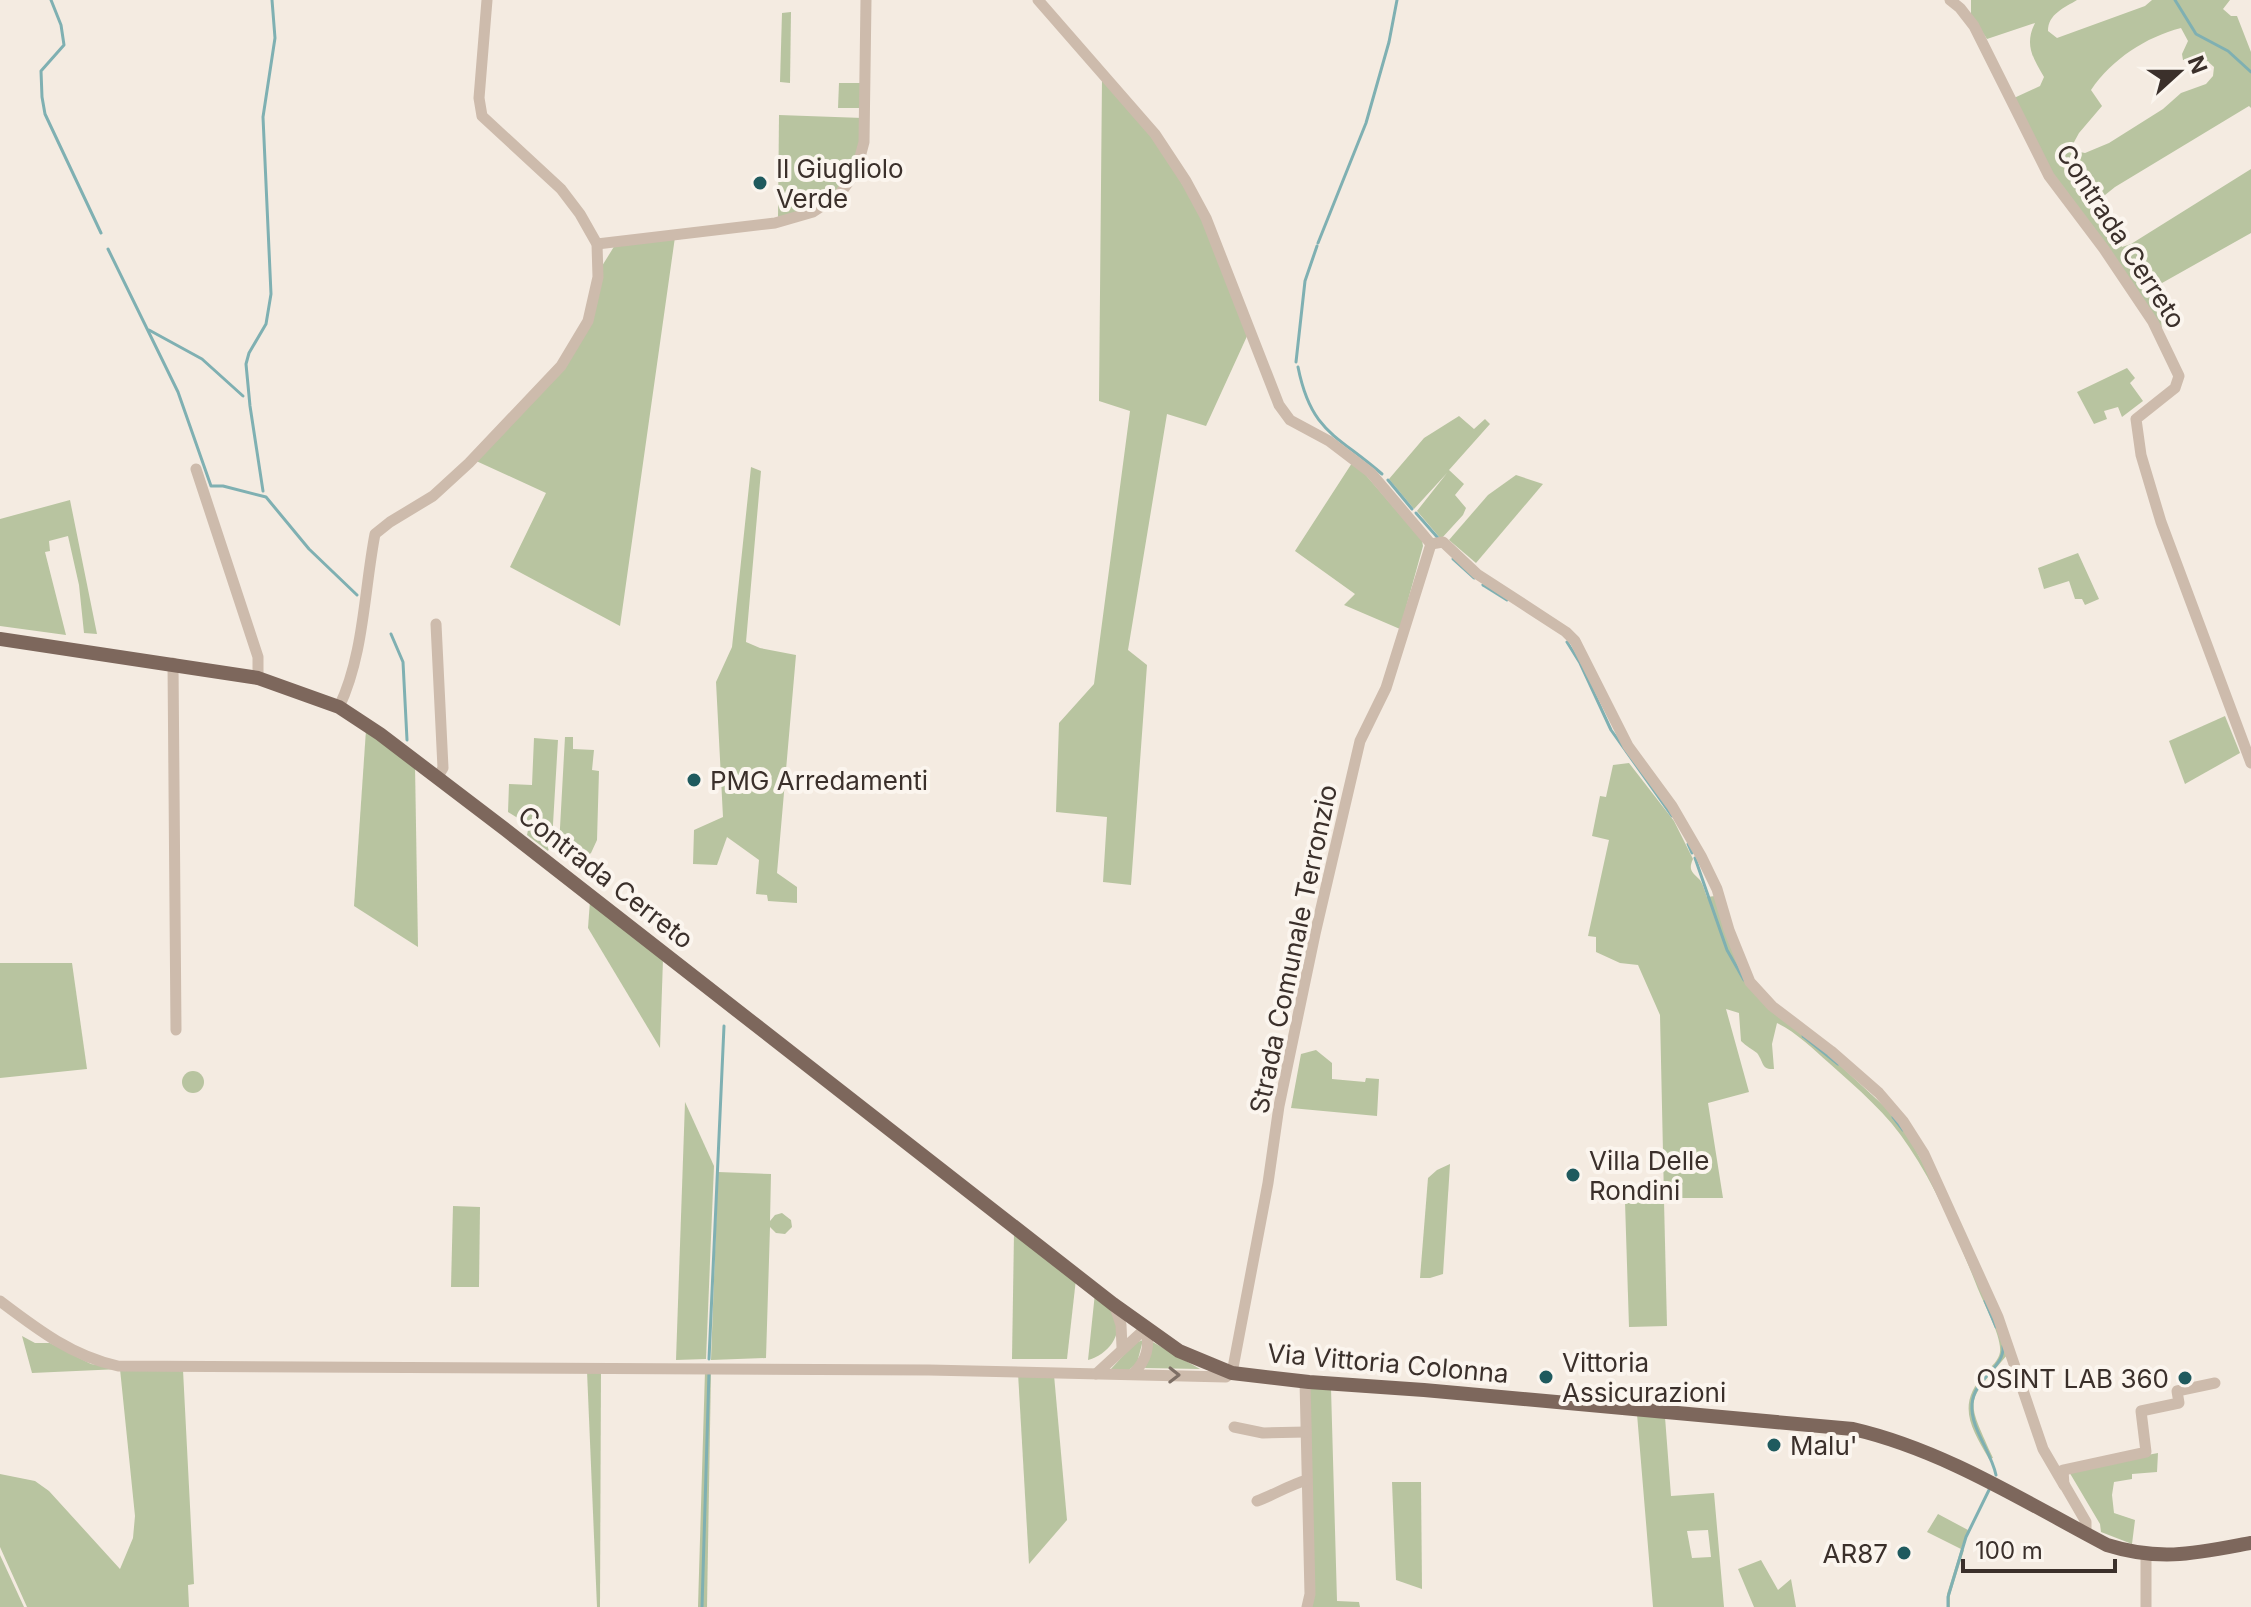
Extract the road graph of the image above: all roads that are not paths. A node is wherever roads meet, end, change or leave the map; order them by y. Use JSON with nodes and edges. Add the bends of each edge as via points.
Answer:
{"nodes":[{"id":1,"x":487,"y":0,"type":"edge"},
{"id":2,"x":866,"y":0,"type":"edge"},
{"id":3,"x":1038,"y":0,"type":"edge"},
{"id":4,"x":1950,"y":0,"type":"edge"},
{"id":5,"x":597,"y":244,"type":"junction"},
{"id":6,"x":196,"y":469,"type":"dead end"},
{"id":7,"x":1431,"y":544,"type":"junction"},
{"id":8,"x":436,"y":624,"type":"dead end"},
{"id":9,"x":0,"y":639,"type":"edge"},
{"id":10,"x":173,"y":663,"type":"junction"},
{"id":11,"x":258,"y":678,"type":"junction"},
{"id":12,"x":339,"y":707,"type":"junction"},
{"id":13,"x":2251,"y":763,"type":"edge"},
{"id":14,"x":437,"y":778,"type":"junction"},
{"id":15,"x":176,"y":1030,"type":"dead end"},
{"id":16,"x":0,"y":1301,"type":"edge"},
{"id":17,"x":1113,"y":1304,"type":"junction"},
{"id":18,"x":1146,"y":1328,"type":"junction"},
{"id":19,"x":1122,"y":1347,"type":"junction"},
{"id":20,"x":1232,"y":1373,"type":"junction"},
{"id":21,"x":1096,"y":1374,"type":"junction"},
{"id":22,"x":1133,"y":1374,"type":"junction"},
{"id":23,"x":1305,"y":1381,"type":"junction"},
{"id":24,"x":2215,"y":1383,"type":"dead end"},
{"id":25,"x":1234,"y":1427,"type":"dead end"},
{"id":26,"x":1306,"y":1432,"type":"junction"},
{"id":27,"x":1307,"y":1480,"type":"junction"},
{"id":28,"x":2064,"y":1485,"type":"junction"},
{"id":29,"x":1257,"y":1501,"type":"dead end"},
{"id":30,"x":2086,"y":1534,"type":"junction"},
{"id":31,"x":2251,"y":1543,"type":"edge"},
{"id":32,"x":2146,"y":1556,"type":"junction"},
{"id":33,"x":1307,"y":1607,"type":"edge"},
{"id":34,"x":2146,"y":1607,"type":"edge"}],
"edges":[{"from":1,"to":5,"type":"street","via":[[482,116],[561,189]]},
{"from":2,"to":5,"type":"street","via":[[864,142],[856,172],[839,195],[795,219]]},
{"from":3,"to":7,"type":"street","via":[[1155,134],[1186,181],[1206,218],[1279,405],[1290,420],[1371,473]]},
{"from":4,"to":13,"type":"street","name":"Contrada Cerreto","via":[[1974,26],[2049,176],[2153,322],[2179,376],[2175,388],[2136,419],[2141,455]]},
{"from":5,"to":12,"type":"street","via":[[598,277],[588,321],[561,366],[433,496],[375,534],[355,660]]},
{"from":6,"to":11,"type":"street","via":[[258,657]]},
{"from":7,"to":20,"type":"street","name":"Strada Comunale Terronzio","via":[[1386,688],[1360,741],[1279,1106]]},
{"from":7,"to":28,"type":"street","via":[[1443,542],[1477,574],[1575,641],[1628,746],[1701,856],[1750,982],[1879,1093],[1903,1121],[1924,1154],[1998,1317],[2043,1449]]},
{"from":8,"to":14,"type":"street","via":[[443,768]]},
{"from":9,"to":10,"type":"main road","name":"Contrada Cerreto"},
{"from":10,"to":11,"type":"main road","name":"Contrada Cerreto"},
{"from":10,"to":15,"type":"street"},
{"from":11,"to":12,"type":"main road","name":"Contrada Cerreto"},
{"from":12,"to":14,"type":"main road","name":"Contrada Cerreto"},
{"from":14,"to":17,"type":"main road","name":"Contrada Cerreto"},
{"from":16,"to":21,"type":"street","via":[[62,1345],[93,1361],[118,1366]]},
{"from":17,"to":18,"type":"main road","name":"Via Vittoria Colonna"},
{"from":17,"to":19,"type":"street"},
{"from":18,"to":19,"type":"street"},
{"from":18,"to":20,"type":"main road","name":"Via Vittoria Colonna","via":[[1179,1351]]},
{"from":18,"to":22,"type":"street","via":[[1148,1349]]},
{"from":19,"to":21,"type":"street"},
{"from":22,"to":20,"type":"street","one_way":true},
{"from":20,"to":23,"type":"main road","name":"Via Vittoria Colonna"},
{"from":21,"to":22,"type":"street"},
{"from":23,"to":26,"type":"street"},
{"from":23,"to":30,"type":"main road","name":"Via Vittoria Colonna","via":[[1853,1429],[1935,1456]]},
{"from":24,"to":28,"type":"street","via":[[2177,1391],[2179,1403],[2141,1411],[2146,1452],[2063,1470]]},
{"from":25,"to":26,"type":"street"},
{"from":26,"to":27,"type":"street"},
{"from":27,"to":29,"type":"street"},
{"from":27,"to":33,"type":"street"},
{"from":28,"to":30,"type":"street","via":[[2086,1522]]},
{"from":30,"to":32,"type":"main road","name":"Via Vittoria Colonna"},
{"from":31,"to":32,"type":"main road","name":"Via Vittoria Colonna"},
{"from":32,"to":34,"type":"street"}]}
